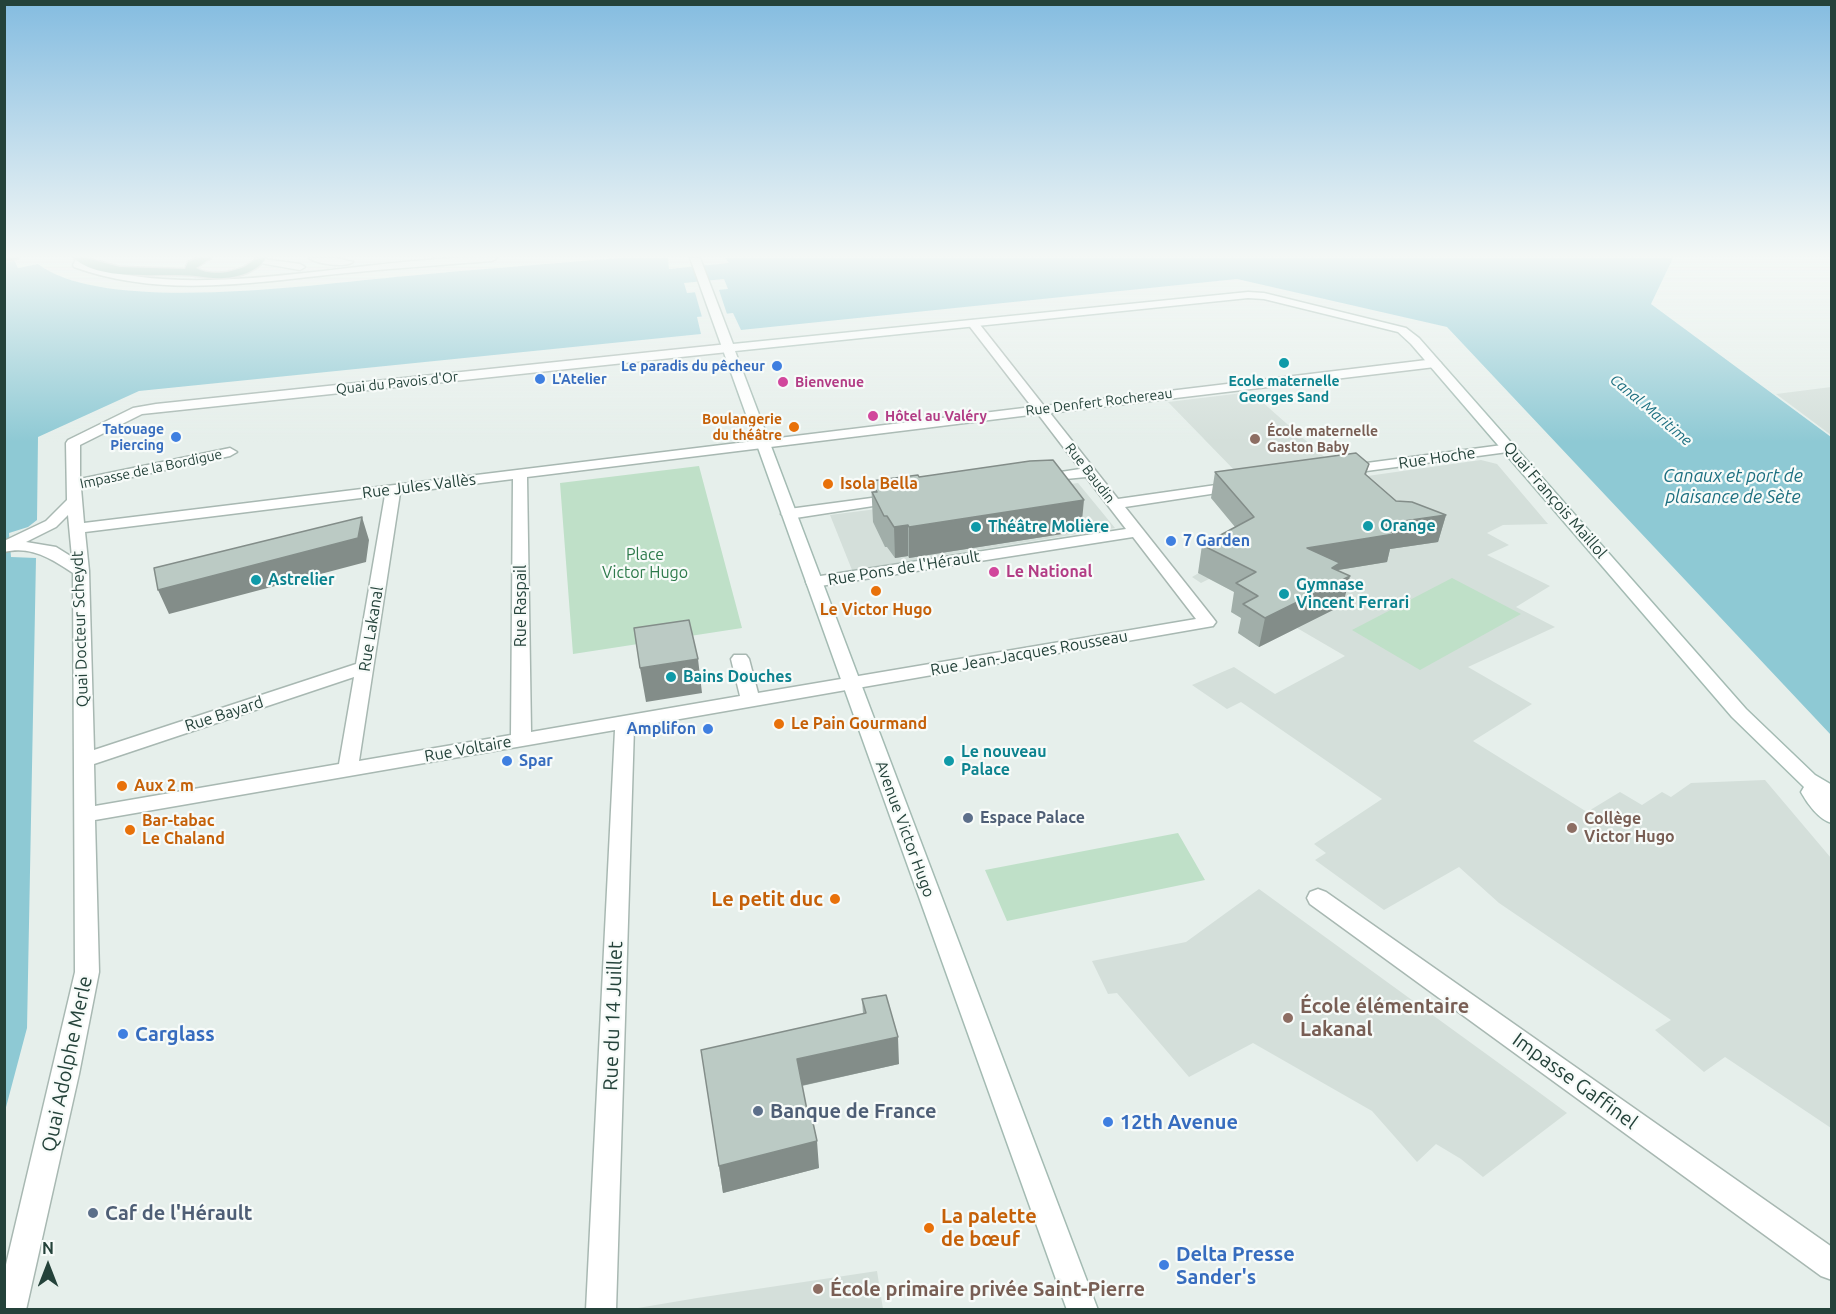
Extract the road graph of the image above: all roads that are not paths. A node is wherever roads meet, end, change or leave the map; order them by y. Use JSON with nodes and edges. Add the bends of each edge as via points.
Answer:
{"nodes":[{"id":1,"x":718,"y":319,"type":"edge"},
{"id":2,"x":1008,"y":319,"type":"edge"},
{"id":3,"x":1362,"y":319,"type":"edge"},
{"id":4,"x":973,"y":323,"type":"junction"},
{"id":5,"x":728,"y":348,"type":"junction"},
{"id":6,"x":1435,"y":363,"type":"junction"},
{"id":7,"x":1041,"y":410,"type":"junction"},
{"id":8,"x":73,"y":443,"type":"joint"},
{"id":9,"x":763,"y":443,"type":"junction"},
{"id":10,"x":1510,"y":448,"type":"junction"},
{"id":11,"x":230,"y":452,"type":"dead end"},
{"id":12,"x":1090,"y":472,"type":"junction"},
{"id":13,"x":520,"y":473,"type":"junction"},
{"id":14,"x":1328,"y":473,"type":"edge"},
{"id":15,"x":1021,"y":482,"type":"edge"},
{"id":16,"x":1251,"y":484,"type":"edge"},
{"id":17,"x":393,"y":489,"type":"junction"},
{"id":18,"x":73,"y":493,"type":"junction"},
{"id":19,"x":907,"y":497,"type":"edge"},
{"id":20,"x":1114,"y":504,"type":"junction"},
{"id":21,"x":789,"y":514,"type":"junction"},
{"id":22,"x":76,"y":529,"type":"junction"},
{"id":23,"x":1136,"y":532,"type":"junction"},
{"id":24,"x":7,"y":546,"type":"edge"},
{"id":25,"x":81,"y":571,"type":"junction"},
{"id":26,"x":814,"y":582,"type":"junction"},
{"id":27,"x":1207,"y":622,"type":"joint"},
{"id":28,"x":740,"y":659,"type":"dead end"},
{"id":29,"x":364,"y":667,"type":"junction"},
{"id":30,"x":852,"y":683,"type":"junction"},
{"id":31,"x":750,"y":700,"type":"junction"},
{"id":32,"x":625,"y":722,"type":"junction"},
{"id":33,"x":521,"y":740,"type":"junction"},
{"id":34,"x":84,"y":760,"type":"junction"},
{"id":35,"x":348,"y":769,"type":"junction"},
{"id":36,"x":1808,"y":780,"type":"junction"},
{"id":37,"x":1832,"y":798,"type":"edge"},
{"id":38,"x":84,"y":815,"type":"junction"},
{"id":39,"x":1832,"y":816,"type":"edge"},
{"id":40,"x":1318,"y":898,"type":"dead end"},
{"id":41,"x":1832,"y":1265,"type":"edge"},
{"id":42,"x":11,"y":1310,"type":"edge"},
{"id":43,"x":601,"y":1310,"type":"edge"},
{"id":44,"x":1083,"y":1310,"type":"edge"}],
"edges":[{"from":1,"to":5,"type":"street","name":"Avenue Victor Hugo"},
{"from":2,"to":4,"type":"street","name":"Quai François Maillol"},
{"from":3,"to":6,"type":"street","name":"Quai François Maillol","via":[[1395,327]]},
{"from":4,"to":5,"type":"street","name":"Quai du Pavois d'Or"},
{"from":4,"to":7,"type":"street","name":"Rue Baudin"},
{"from":5,"to":8,"type":"street","name":"Quai du Pavois d'Or","via":[[156,408],[138,411]]},
{"from":5,"to":9,"type":"street","name":"Avenue Victor Hugo"},
{"from":6,"to":7,"type":"street","name":"Rue Denfert Rochereau"},
{"from":6,"to":10,"type":"street","name":"Quai François Maillol"},
{"from":7,"to":9,"type":"street","name":"Rue Denfert Rochereau"},
{"from":7,"to":12,"type":"street","name":"Rue Baudin"},
{"from":8,"to":18,"type":"street","name":"Quai Docteur Scheydt"},
{"from":9,"to":13,"type":"street","name":"Rue Jules Vallès"},
{"from":9,"to":21,"type":"street","name":"Avenue Victor Hugo"},
{"from":10,"to":14,"type":"street","name":"Rue Hoche"},
{"from":10,"to":36,"type":"street","name":"Quai François Maillol","via":[[1740,713]]},
{"from":11,"to":18,"type":"street","name":"Impasse de la Bordigue"},
{"from":12,"to":15,"type":"street"},
{"from":12,"to":20,"type":"street","name":"Rue Baudin"},
{"from":13,"to":17,"type":"street","name":"Rue Jules Vallès"},
{"from":13,"to":33,"type":"street","name":"Rue Raspail"},
{"from":16,"to":20,"type":"street"},
{"from":17,"to":22,"type":"street","name":"Rue Jules Vallès"},
{"from":17,"to":29,"type":"street","name":"Rue Lakanal"},
{"from":18,"to":22,"type":"street","name":"Quai Docteur Scheydt"},
{"from":18,"to":24,"type":"street","via":[[51,524]]},
{"from":19,"to":21,"type":"street"},
{"from":20,"to":23,"type":"street","name":"Rue Baudin"},
{"from":21,"to":26,"type":"street","name":"Avenue Victor Hugo"},
{"from":22,"to":25,"type":"street","name":"Quai Docteur Scheydt"},
{"from":23,"to":26,"type":"street","name":"Rue Pons de l'Hérault"},
{"from":23,"to":27,"type":"street","name":"Rue Baudin"},
{"from":24,"to":25,"type":"street","via":[[50,550]]},
{"from":25,"to":34,"type":"street","name":"Quai Docteur Scheydt"},
{"from":26,"to":30,"type":"street","name":"Avenue Victor Hugo"},
{"from":27,"to":30,"type":"street","name":"Rue Jean-Jacques Rousseau"},
{"from":28,"to":31,"type":"street"},
{"from":29,"to":34,"type":"street","name":"Rue Bayard"},
{"from":29,"to":35,"type":"street","name":"Rue Lakanal"},
{"from":30,"to":31,"type":"street","name":"Rue Voltaire"},
{"from":30,"to":44,"type":"street","name":"Avenue Victor Hugo"},
{"from":31,"to":32,"type":"street","name":"Rue Voltaire"},
{"from":32,"to":33,"type":"street","name":"Rue Voltaire"},
{"from":32,"to":43,"type":"street","name":"Rue du 14 Juillet"},
{"from":33,"to":35,"type":"street","name":"Rue Voltaire"},
{"from":34,"to":38,"type":"street","name":"Quai Docteur Scheydt"},
{"from":35,"to":38,"type":"street","name":"Rue Voltaire"},
{"from":36,"to":37,"type":"street","name":"Quai François Maillol"},
{"from":36,"to":39,"type":"street","name":"Quai François Maillol","via":[[1807,787]]},
{"from":38,"to":42,"type":"street","name":"Quai Adolphe Merle","via":[[87,972]]},
{"from":40,"to":41,"type":"street","name":"Impasse Gaffinel"}]}
